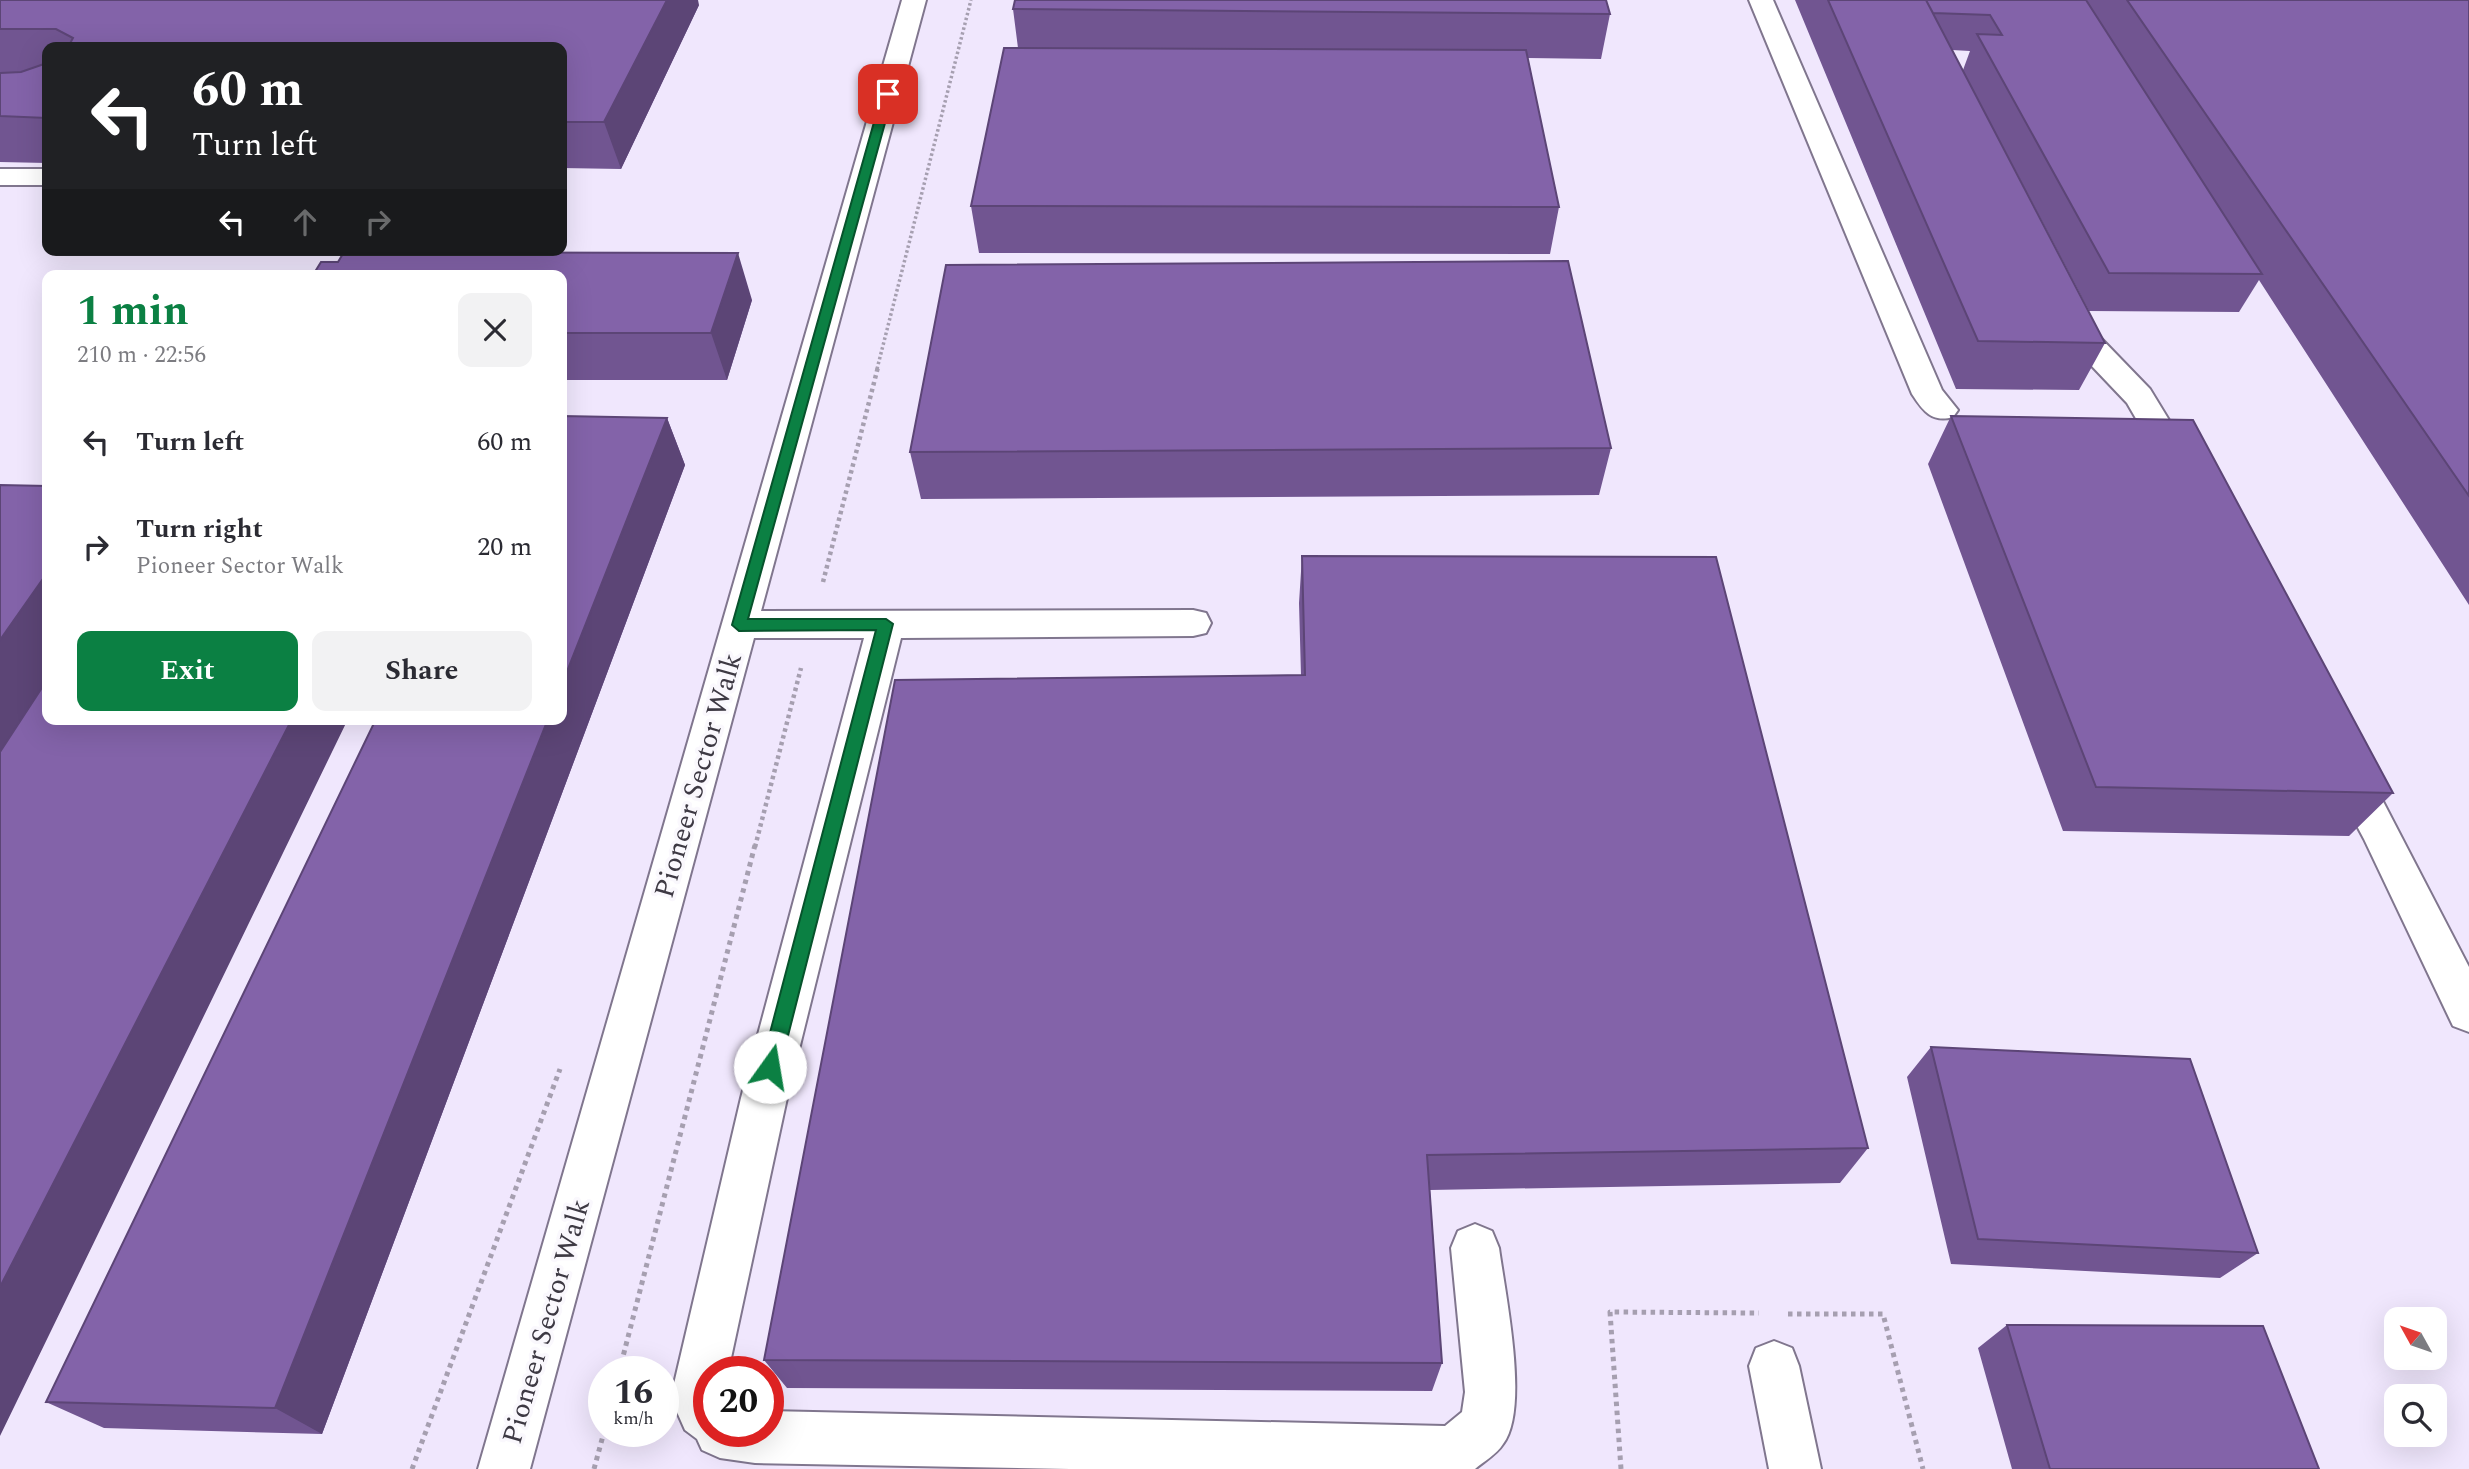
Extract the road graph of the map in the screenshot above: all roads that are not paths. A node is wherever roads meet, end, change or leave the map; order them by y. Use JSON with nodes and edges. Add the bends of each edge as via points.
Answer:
{"nodes":[{"id":1,"x":914,"y":0,"type":"edge"},
{"id":2,"x":1761,"y":0,"type":"edge"},
{"id":3,"x":0,"y":177,"type":"edge"},
{"id":4,"x":42,"y":177,"type":"edge"},
{"id":5,"x":2051,"y":291,"type":"edge"},
{"id":6,"x":1942,"y":410,"type":"dead end"},
{"id":7,"x":2197,"y":496,"type":"edge"},
{"id":8,"x":1193,"y":622,"type":"dead end"},
{"id":9,"x":886,"y":624,"type":"junction"},
{"id":10,"x":739,"y":625,"type":"junction"},
{"id":11,"x":2328,"y":736,"type":"edge"},
{"id":12,"x":2469,"y":1012,"type":"edge"},
{"id":13,"x":1475,"y":1248,"type":"dead end"},
{"id":14,"x":707,"y":1356,"type":"edge"},
{"id":15,"x":1774,"y":1366,"type":"dead end"},
{"id":16,"x":784,"y":1438,"type":"edge"},
{"id":17,"x":1320,"y":1458,"type":"edge"},
{"id":18,"x":504,"y":1469,"type":"edge"},
{"id":19,"x":1795,"y":1469,"type":"edge"}],
"edges":[{"from":1,"to":10,"type":"street","name":"Pioneer Sector Walk"},
{"from":2,"to":6,"type":"street","via":[[1927,394]]},
{"from":3,"to":4,"type":"street"},
{"from":5,"to":7,"type":"street","via":[[2088,348],[2116,370],[2148,407]]},
{"from":8,"to":9,"type":"street"},
{"from":9,"to":10,"type":"street"},
{"from":9,"to":14,"type":"street","via":[[782,1018]]},
{"from":10,"to":18,"type":"street","name":"Pioneer Sector Walk"},
{"from":11,"to":12,"type":"street","via":[[2381,832]]},
{"from":13,"to":17,"type":"street","via":[[1491,1392],[1485,1426],[1453,1453]]},
{"from":15,"to":19,"type":"street"},
{"from":16,"to":17,"type":"street"}]}
